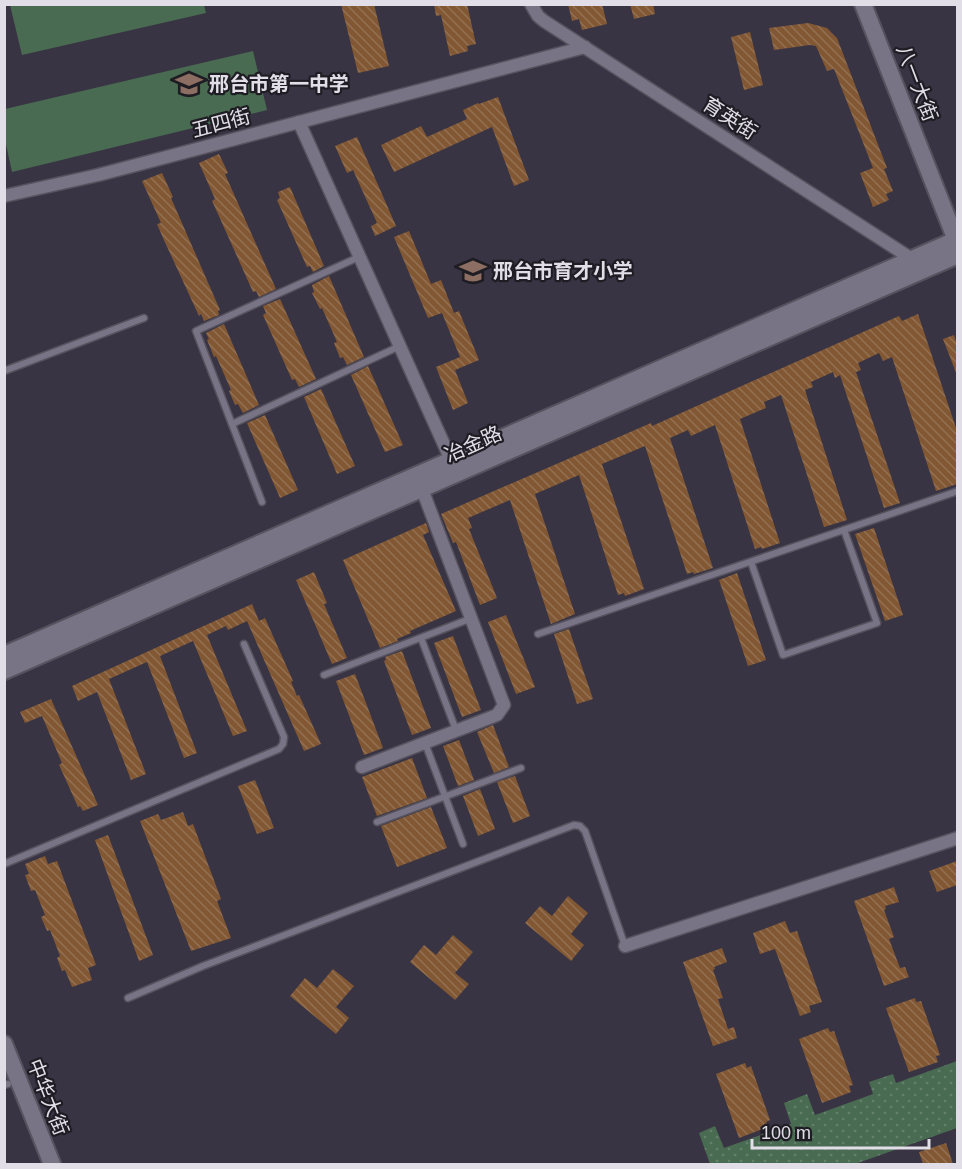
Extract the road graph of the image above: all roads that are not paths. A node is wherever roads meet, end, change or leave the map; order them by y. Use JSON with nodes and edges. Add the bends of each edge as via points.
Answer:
{"nodes":[{"id":1,"x":531,"y":4,"type":"edge"},
{"id":2,"x":863,"y":4,"type":"edge"},
{"id":3,"x":875,"y":4,"type":"edge"},
{"id":4,"x":585,"y":47,"type":"junction"},
{"id":5,"x":298,"y":122,"type":"junction"},
{"id":6,"x":4,"y":196,"type":"edge"},
{"id":7,"x":957,"y":214,"type":"edge"},
{"id":8,"x":957,"y":245,"type":"edge"},
{"id":9,"x":359,"y":257,"type":"junction"},
{"id":10,"x":912,"y":259,"type":"junction"},
{"id":11,"x":144,"y":318,"type":"dead end"},
{"id":12,"x":400,"y":346,"type":"junction"},
{"id":13,"x":4,"y":371,"type":"edge"},
{"id":14,"x":232,"y":424,"type":"junction"},
{"id":15,"x":451,"y":460,"type":"junction"},
{"id":16,"x":422,"y":489,"type":"junction"},
{"id":17,"x":957,"y":491,"type":"edge"},
{"id":18,"x":262,"y":502,"type":"dead end"},
{"id":19,"x":844,"y":530,"type":"junction"},
{"id":20,"x":751,"y":561,"type":"junction"},
{"id":21,"x":472,"y":618,"type":"junction"},
{"id":22,"x":538,"y":634,"type":"dead end"},
{"id":23,"x":421,"y":638,"type":"junction"},
{"id":24,"x":244,"y":644,"type":"dead end"},
{"id":25,"x":4,"y":655,"type":"edge"},
{"id":26,"x":4,"y":671,"type":"edge"},
{"id":27,"x":324,"y":675,"type":"dead end"},
{"id":28,"x":457,"y":731,"type":"junction"},
{"id":29,"x":425,"y":743,"type":"junction"},
{"id":30,"x":362,"y":766,"type":"dead end"},
{"id":31,"x":521,"y":768,"type":"dead end"},
{"id":32,"x":445,"y":796,"type":"junction"},
{"id":33,"x":377,"y":822,"type":"dead end"},
{"id":34,"x":957,"y":838,"type":"edge"},
{"id":35,"x":463,"y":844,"type":"dead end"},
{"id":36,"x":4,"y":864,"type":"edge"},
{"id":37,"x":625,"y":946,"type":"joint"},
{"id":38,"x":128,"y":998,"type":"dead end"},
{"id":39,"x":4,"y":1044,"type":"edge"},
{"id":40,"x":6,"y":1081,"type":"edge"},
{"id":41,"x":40,"y":1164,"type":"edge"},
{"id":42,"x":52,"y":1164,"type":"edge"}],
"edges":[{"from":1,"to":4,"type":"street","name":"育英街","via":[[538,16]]},
{"from":2,"to":8,"type":"street","name":"八一大街"},
{"from":3,"to":7,"type":"street","name":"八一大街"},
{"from":4,"to":5,"type":"street","name":"五四街"},
{"from":4,"to":10,"type":"street","name":"育英街"},
{"from":5,"to":6,"type":"street","name":"五四街"},
{"from":5,"to":9,"type":"street"},
{"from":8,"to":10,"type":"street","name":"冶金路"},
{"from":8,"to":16,"type":"street","name":"冶金路"},
{"from":9,"to":12,"type":"street"},
{"from":9,"to":14,"type":"lane","via":[[196,331]]},
{"from":10,"to":15,"type":"street","name":"冶金路"},
{"from":11,"to":13,"type":"lane"},
{"from":12,"to":14,"type":"lane"},
{"from":12,"to":15,"type":"street"},
{"from":14,"to":18,"type":"lane"},
{"from":15,"to":25,"type":"street","name":"冶金路"},
{"from":16,"to":21,"type":"street"},
{"from":16,"to":26,"type":"street","name":"冶金路"},
{"from":17,"to":19,"type":"lane"},
{"from":19,"to":20,"type":"lane"},
{"from":19,"to":20,"type":"lane","via":[[877,623],[783,655]]},
{"from":20,"to":22,"type":"lane"},
{"from":21,"to":23,"type":"lane"},
{"from":21,"to":28,"type":"street","via":[[504,705],[497,715]]},
{"from":23,"to":27,"type":"lane"},
{"from":23,"to":28,"type":"lane"},
{"from":24,"to":36,"type":"lane","via":[[284,737],[279,749]]},
{"from":28,"to":29,"type":"street"},
{"from":29,"to":30,"type":"street"},
{"from":29,"to":32,"type":"lane"},
{"from":31,"to":32,"type":"lane"},
{"from":32,"to":33,"type":"lane"},
{"from":32,"to":35,"type":"lane"},
{"from":34,"to":37,"type":"street"},
{"from":37,"to":38,"type":"lane","via":[[585,831],[574,825]]},
{"from":39,"to":42,"type":"street","name":"中华大街"},
{"from":40,"to":41,"type":"street","name":"中华大街"}]}
